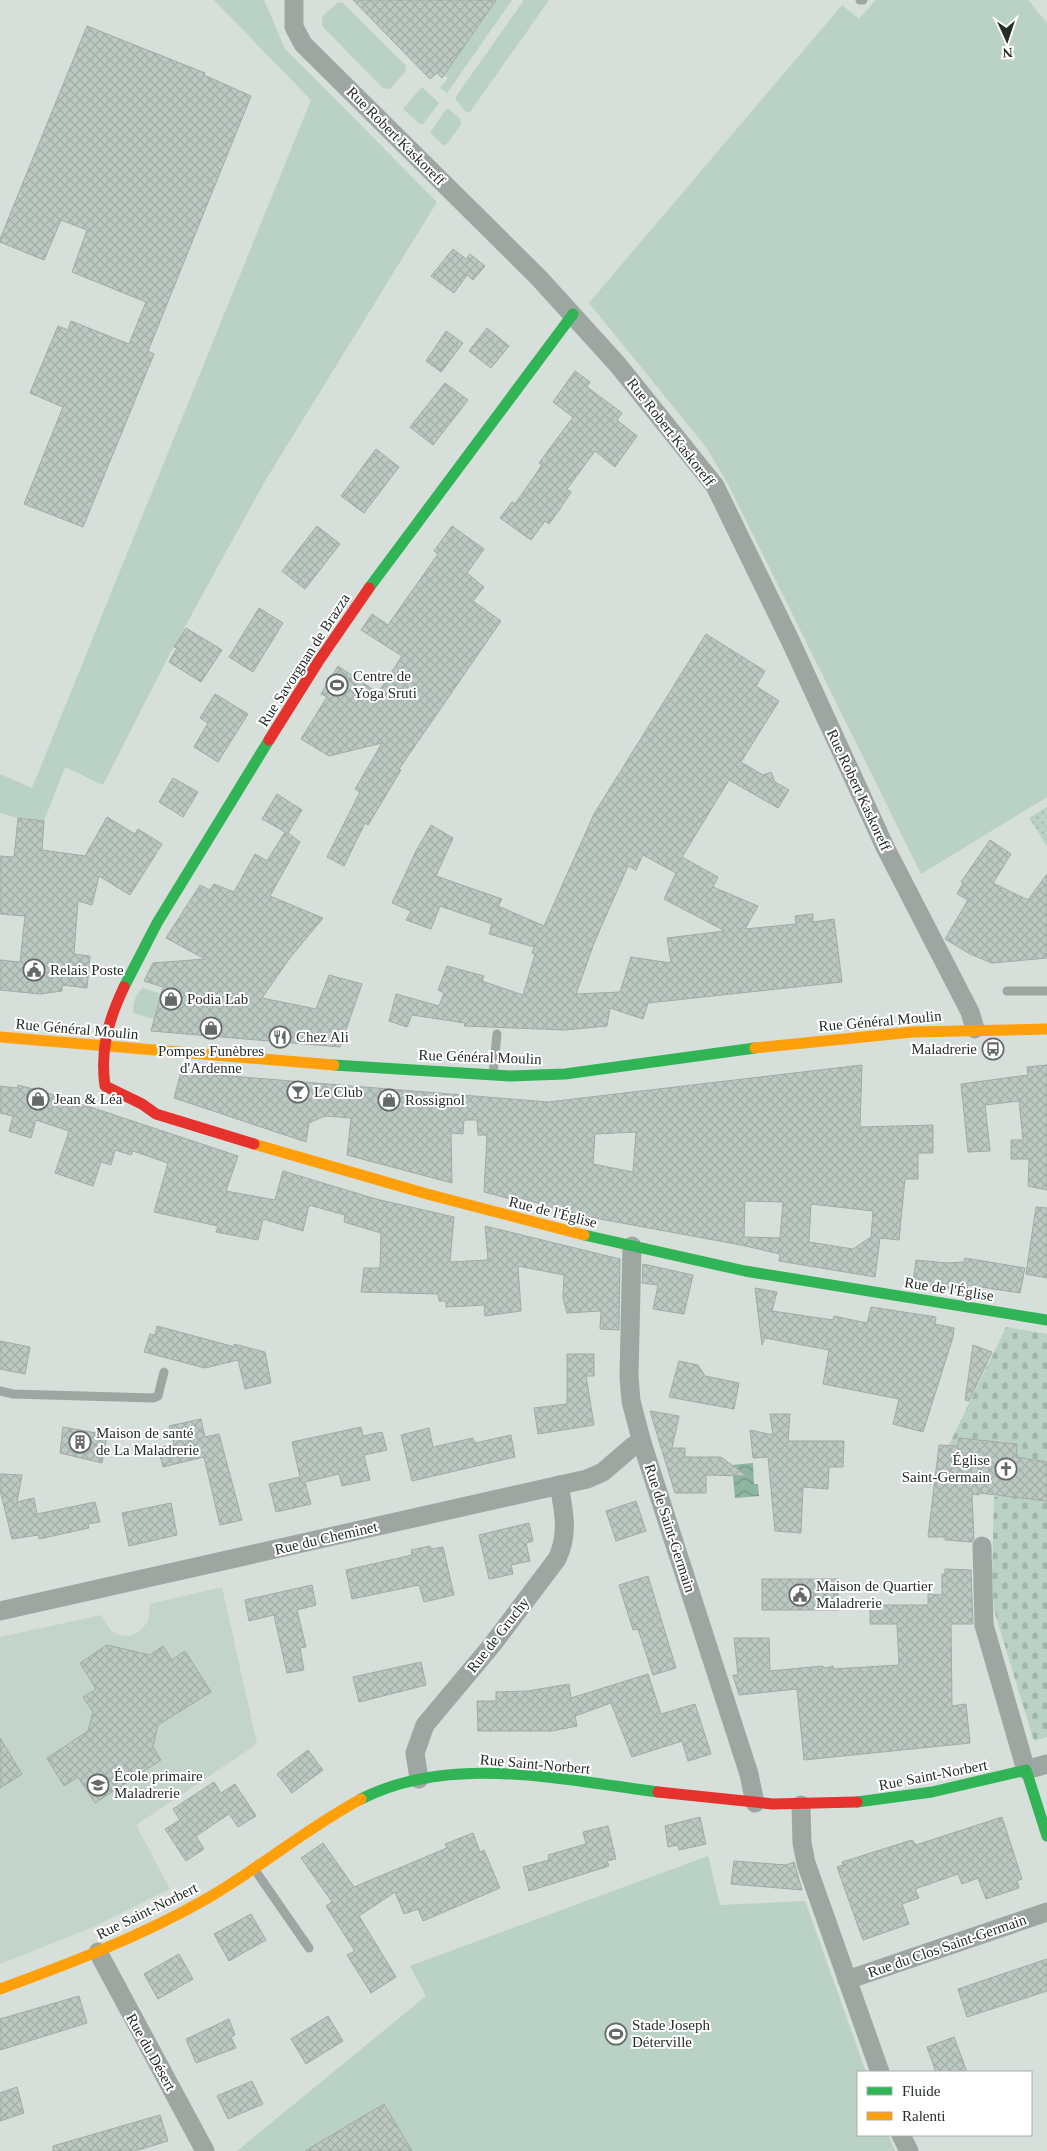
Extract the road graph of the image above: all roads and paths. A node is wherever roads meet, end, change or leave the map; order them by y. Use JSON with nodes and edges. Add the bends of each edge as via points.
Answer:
{"nodes":[{"id":1,"x":294,"y":0,"type":"edge"},
{"id":2,"x":573,"y":314,"type":"junction"},
{"id":3,"x":1007,"y":991,"type":"dead end"},
{"id":4,"x":1047,"y":991,"type":"edge"},
{"id":5,"x":975,"y":1029,"type":"junction"},
{"id":6,"x":1047,"y":1029,"type":"edge"},
{"id":7,"x":497,"y":1034,"type":"dead end"},
{"id":8,"x":0,"y":1037,"type":"edge"},
{"id":9,"x":104,"y":1046,"type":"junction"},
{"id":10,"x":493,"y":1075,"type":"junction"},
{"id":11,"x":632,"y":1246,"type":"junction"},
{"id":12,"x":1047,"y":1320,"type":"edge"},
{"id":13,"x":164,"y":1372,"type":"dead end"},
{"id":14,"x":0,"y":1392,"type":"edge"},
{"id":15,"x":642,"y":1443,"type":"junction"},
{"id":16,"x":559,"y":1485,"type":"junction"},
{"id":17,"x":982,"y":1546,"type":"dead end"},
{"id":18,"x":0,"y":1611,"type":"edge"},
{"id":19,"x":1047,"y":1764,"type":"edge"},
{"id":20,"x":1026,"y":1770,"type":"junction"},
{"id":21,"x":419,"y":1779,"type":"junction"},
{"id":22,"x":755,"y":1803,"type":"junction"},
{"id":23,"x":801,"y":1805,"type":"junction"},
{"id":24,"x":1047,"y":1836,"type":"edge"},
{"id":25,"x":254,"y":1868,"type":"junction"},
{"id":26,"x":1047,"y":1912,"type":"edge"},
{"id":27,"x":309,"y":1948,"type":"dead end"},
{"id":28,"x":98,"y":1952,"type":"junction"},
{"id":29,"x":847,"y":1980,"type":"junction"},
{"id":30,"x":0,"y":1989,"type":"edge"},
{"id":31,"x":880,"y":2071,"type":"edge"},
{"id":32,"x":902,"y":2136,"type":"edge"},
{"id":33,"x":202,"y":2150,"type":"edge"},
{"id":34,"x":909,"y":2151,"type":"edge"}],
"edges":[{"from":1,"to":2,"type":"street","name":"Rue Robert Kaskoreff","via":[[294,27],[303,44]]},
{"from":2,"to":5,"type":"street","name":"Rue Robert Kaskoreff","via":[[647,400],[714,486],[790,640],[885,848],[970,1012]]},
{"from":2,"to":9,"type":"street","name":"Rue Savorgnan de Brazza","via":[[317,662],[165,911],[119,998],[106,1030]]},
{"from":3,"to":4,"type":"lane"},
{"from":5,"to":6,"type":"street","name":"Rue Général Moulin"},
{"from":5,"to":10,"type":"street","name":"Rue Général Moulin","via":[[779,1045],[564,1074]]},
{"from":7,"to":10,"type":"lane"},
{"from":8,"to":9,"type":"street","name":"Rue Général Moulin"},
{"from":9,"to":10,"type":"street","name":"Rue Général Moulin"},
{"from":9,"to":11,"type":"street","name":"Rue de l'Église","via":[[101,1072],[105,1086],[156,1114],[375,1181]]},
{"from":11,"to":12,"type":"street","name":"Rue de l'Église","via":[[751,1272]]},
{"from":11,"to":15,"type":"street","name":"Rue de Saint-Germain","via":[[629,1376],[631,1402]]},
{"from":13,"to":14,"type":"lane","via":[[158,1396],[153,1398]]},
{"from":15,"to":16,"type":"street","name":"Rue du Cheminet","via":[[633,1446],[603,1472]]},
{"from":15,"to":22,"type":"street","name":"Rue de Saint-Germain","via":[[749,1774]]},
{"from":16,"to":18,"type":"street","name":"Rue du Cheminet"},
{"from":16,"to":21,"type":"street","name":"Rue de Gruchy","via":[[564,1544],[492,1645],[424,1725],[415,1753]]},
{"from":17,"to":20,"type":"street","via":[[984,1625]]},
{"from":19,"to":20,"type":"street"},
{"from":20,"to":23,"type":"street","name":"Rue Saint-Norbert","via":[[910,1798]]},
{"from":20,"to":24,"type":"street"},
{"from":21,"to":22,"type":"street","name":"Rue Saint-Norbert","via":[[458,1774],[509,1774]]},
{"from":21,"to":25,"type":"street","name":"Rue Saint-Norbert","via":[[355,1802]]},
{"from":22,"to":23,"type":"street","name":"Rue Saint-Norbert"},
{"from":23,"to":29,"type":"street","name":"Rue du Clos Saint-Germain","via":[[801,1838],[806,1863]]},
{"from":25,"to":27,"type":"lane"},
{"from":25,"to":28,"type":"street","name":"Rue Saint-Norbert","via":[[208,1897]]},
{"from":26,"to":29,"type":"street","name":"Rue du Clos Saint-Germain"},
{"from":28,"to":30,"type":"street","name":"Rue Saint-Norbert"},
{"from":28,"to":33,"type":"street","name":"Rue du Désert"},
{"from":29,"to":31,"type":"street","name":"Rue du Clos Saint-Germain"},
{"from":32,"to":34,"type":"street"}]}
